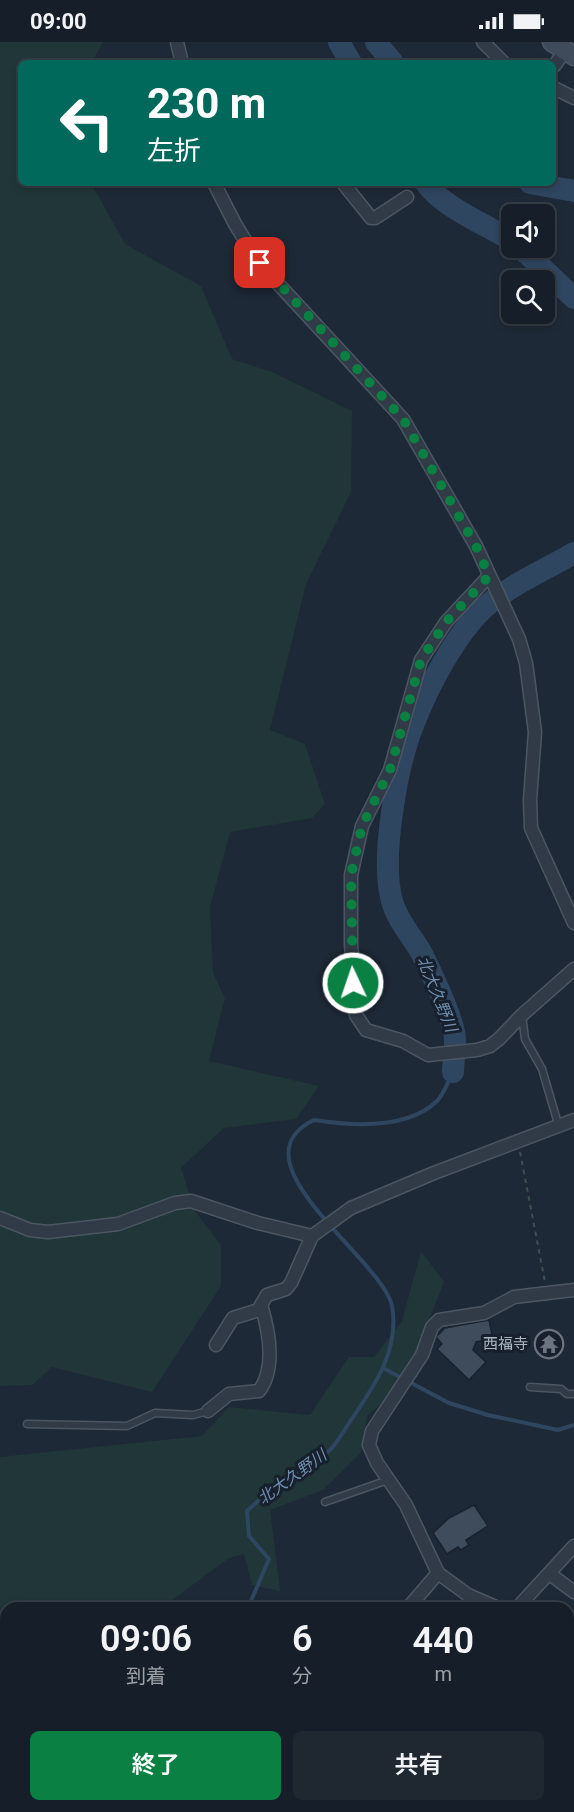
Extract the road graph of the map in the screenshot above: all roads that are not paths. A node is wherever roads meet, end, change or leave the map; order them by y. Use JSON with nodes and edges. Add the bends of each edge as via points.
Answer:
{"nodes":[{"id":1,"x":177,"y":42,"type":"edge"},
{"id":2,"x":483,"y":42,"type":"edge"},
{"id":3,"x":564,"y":50,"type":"edge"},
{"id":4,"x":181,"y":60,"type":"edge"},
{"id":5,"x":501,"y":60,"type":"edge"},
{"id":6,"x":556,"y":63,"type":"edge"},
{"id":7,"x":556,"y":89,"type":"edge"},
{"id":8,"x":574,"y":98,"type":"edge"},
{"id":9,"x":220,"y":186,"type":"edge"},
{"id":10,"x":345,"y":186,"type":"edge"},
{"id":11,"x":407,"y":197,"type":"dead end"},
{"id":12,"x":490,"y":579,"type":"junction"},
{"id":13,"x":574,"y":923,"type":"edge"},
{"id":14,"x":574,"y":969,"type":"edge"},
{"id":15,"x":522,"y":1015,"type":"junction"},
{"id":16,"x":574,"y":1120,"type":"edge"},
{"id":17,"x":559,"y":1127,"type":"junction"},
{"id":18,"x":0,"y":1218,"type":"edge"},
{"id":19,"x":317,"y":1233,"type":"junction"},
{"id":20,"x":574,"y":1290,"type":"edge"},
{"id":21,"x":262,"y":1309,"type":"junction"},
{"id":22,"x":216,"y":1345,"type":"dead end"},
{"id":23,"x":530,"y":1387,"type":"dead end"},
{"id":24,"x":574,"y":1394,"type":"edge"},
{"id":25,"x":208,"y":1411,"type":"joint"},
{"id":26,"x":27,"y":1424,"type":"dead end"},
{"id":27,"x":389,"y":1480,"type":"junction"},
{"id":28,"x":325,"y":1502,"type":"dead end"},
{"id":29,"x":574,"y":1546,"type":"edge"},
{"id":30,"x":438,"y":1573,"type":"junction"},
{"id":31,"x":550,"y":1574,"type":"junction"},
{"id":32,"x":574,"y":1592,"type":"edge"},
{"id":33,"x":413,"y":1602,"type":"edge"},
{"id":34,"x":484,"y":1602,"type":"edge"},
{"id":35,"x":523,"y":1602,"type":"edge"}],
"edges":[{"from":1,"to":4,"type":"street"},
{"from":2,"to":5,"type":"street"},
{"from":3,"to":6,"type":"street"},
{"from":7,"to":8,"type":"street"},
{"from":9,"to":12,"type":"street","via":[[260,263],[403,419],[476,546]]},
{"from":10,"to":11,"type":"street","via":[[371,218]]},
{"from":12,"to":13,"type":"street","via":[[526,663],[535,732],[531,828]]},
{"from":12,"to":15,"type":"street","via":[[446,622],[421,660],[396,752],[362,826],[351,875],[354,1002],[360,1025],[366,1030],[403,1041],[428,1055],[490,1046]]},
{"from":14,"to":15,"type":"street"},
{"from":15,"to":17,"type":"lane","via":[[525,1039],[542,1069]]},
{"from":16,"to":17,"type":"street"},
{"from":17,"to":19,"type":"street","via":[[351,1208]]},
{"from":18,"to":19,"type":"street","via":[[30,1230],[48,1232],[118,1224],[191,1201]]},
{"from":19,"to":21,"type":"street","via":[[291,1283],[286,1289],[267,1295]]},
{"from":20,"to":27,"type":"street","via":[[514,1297],[484,1313],[439,1320],[432,1327],[422,1355],[372,1431],[369,1445]]},
{"from":21,"to":22,"type":"street","via":[[233,1318]]},
{"from":21,"to":25,"type":"street","via":[[270,1336],[269,1377],[259,1391],[229,1394]]},
{"from":23,"to":24,"type":"lane"},
{"from":25,"to":26,"type":"lane","via":[[193,1415],[155,1413],[127,1426]]},
{"from":27,"to":28,"type":"lane"},
{"from":27,"to":30,"type":"street","via":[[406,1505]]},
{"from":29,"to":31,"type":"street"},
{"from":30,"to":33,"type":"street"},
{"from":30,"to":34,"type":"street"},
{"from":31,"to":32,"type":"street"},
{"from":31,"to":35,"type":"street"}]}
